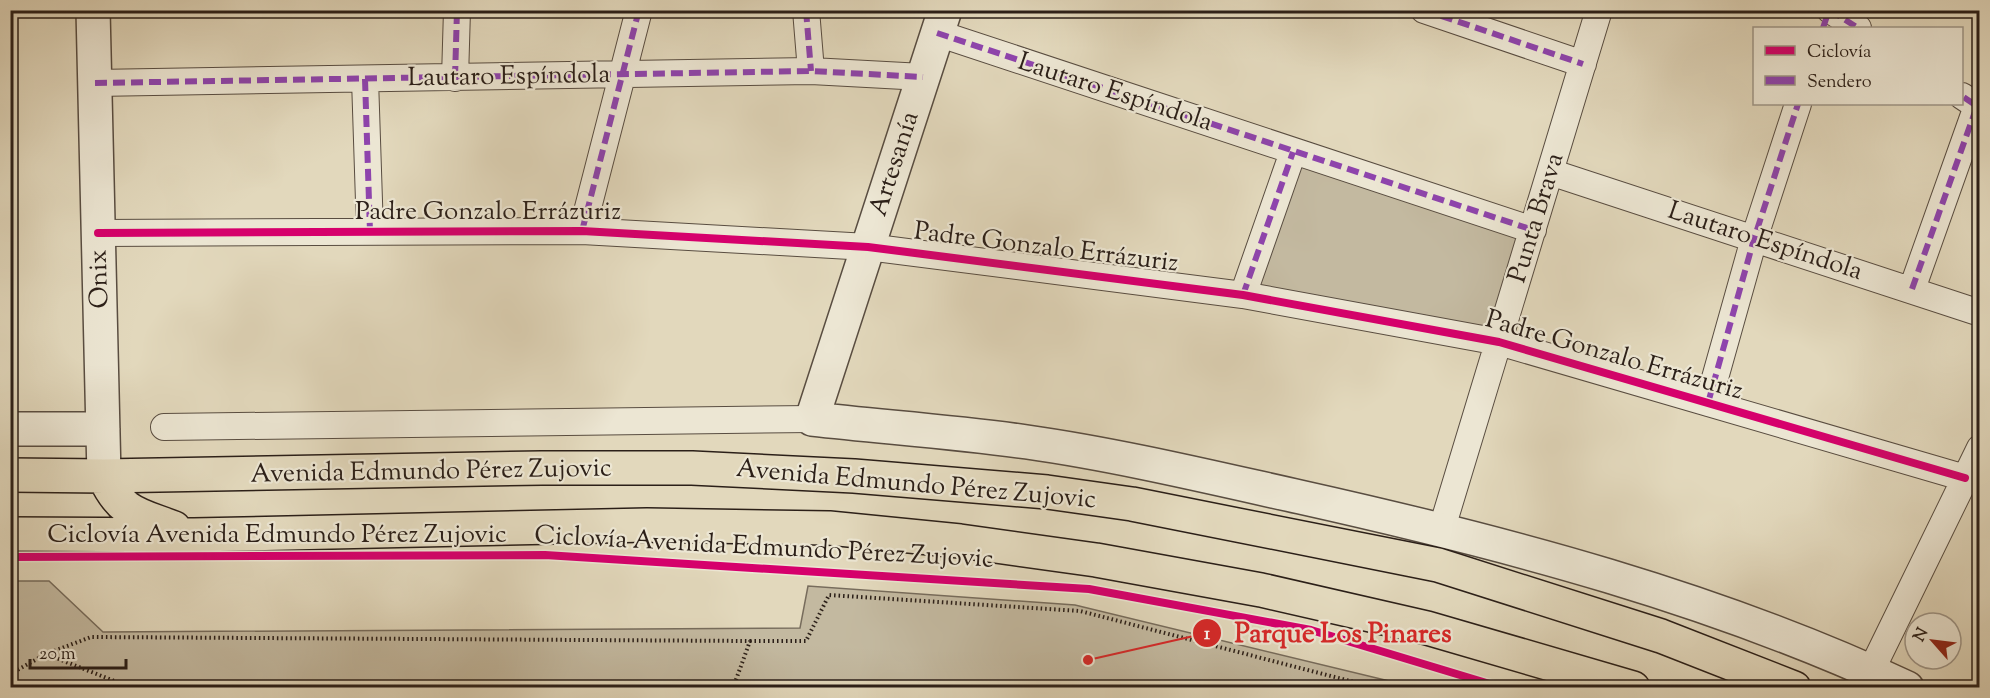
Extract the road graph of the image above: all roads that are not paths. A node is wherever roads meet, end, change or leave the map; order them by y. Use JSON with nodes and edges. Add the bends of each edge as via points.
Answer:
{"nodes":[{"id":1,"x":93,"y":10,"type":"edge"},
{"id":2,"x":457,"y":10,"type":"edge"},
{"id":3,"x":639,"y":10,"type":"edge"},
{"id":4,"x":806,"y":10,"type":"edge"},
{"id":5,"x":1424,"y":10,"type":"edge"},
{"id":6,"x":1599,"y":10,"type":"edge"},
{"id":7,"x":1829,"y":10,"type":"edge"},
{"id":8,"x":941,"y":22,"type":"edge"},
{"id":9,"x":1823,"y":27,"type":"edge"},
{"id":10,"x":1856,"y":27,"type":"edge"},
{"id":11,"x":1583,"y":64,"type":"junction"},
{"id":12,"x":811,"y":71,"type":"junction"},
{"id":13,"x":623,"y":74,"type":"junction"},
{"id":14,"x":923,"y":76,"type":"junction"},
{"id":15,"x":455,"y":78,"type":"junction"},
{"id":16,"x":365,"y":79,"type":"junction"},
{"id":17,"x":95,"y":83,"type":"junction"},
{"id":18,"x":1963,"y":97,"type":"edge"},
{"id":19,"x":1798,"y":105,"type":"edge"},
{"id":20,"x":1293,"y":152,"type":"junction"},
{"id":21,"x":1550,"y":172,"type":"junction"},
{"id":22,"x":1533,"y":230,"type":"junction"},
{"id":23,"x":582,"y":231,"type":"junction"},
{"id":24,"x":370,"y":232,"type":"junction"},
{"id":25,"x":98,"y":233,"type":"junction"},
{"id":26,"x":1754,"y":239,"type":"junction"},
{"id":27,"x":868,"y":247,"type":"junction"},
{"id":28,"x":1912,"y":289,"type":"junction"},
{"id":29,"x":1243,"y":295,"type":"junction"},
{"id":30,"x":1980,"y":313,"type":"edge"},
{"id":31,"x":1499,"y":342,"type":"junction"},
{"id":32,"x":1708,"y":403,"type":"junction"},
{"id":33,"x":812,"y":419,"type":"junction"},
{"id":34,"x":164,"y":427,"type":"dead end"},
{"id":35,"x":10,"y":429,"type":"edge"},
{"id":36,"x":103,"y":429,"type":"junction"},
{"id":37,"x":1980,"y":448,"type":"edge"},
{"id":38,"x":10,"y":475,"type":"edge"},
{"id":39,"x":104,"y":476,"type":"junction"},
{"id":40,"x":1965,"y":478,"type":"junction"},
{"id":41,"x":1442,"y":528,"type":"junction"},
{"id":42,"x":10,"y":534,"type":"edge"},
{"id":43,"x":194,"y":535,"type":"junction"},
{"id":44,"x":1871,"y":671,"type":"junction"},
{"id":45,"x":1633,"y":687,"type":"edge"},
{"id":46,"x":1794,"y":687,"type":"edge"},
{"id":47,"x":1907,"y":687,"type":"edge"}],
"edges":[{"from":1,"to":17,"type":"street","name":"Onix"},
{"from":2,"to":15,"type":"street"},
{"from":3,"to":13,"type":"street"},
{"from":4,"to":12,"type":"street"},
{"from":5,"to":11,"type":"street"},
{"from":6,"to":11,"type":"street","name":"Punta Brava"},
{"from":7,"to":9,"type":"street"},
{"from":7,"to":10,"type":"street"},
{"from":8,"to":14,"type":"street","name":"Artesanía"},
{"from":8,"to":20,"type":"street","name":"Lautaro Espíndola"},
{"from":11,"to":21,"type":"street","name":"Punta Brava"},
{"from":12,"to":13,"type":"street","name":"Lautaro Espíndola"},
{"from":12,"to":14,"type":"street","name":"Lautaro Espíndola"},
{"from":13,"to":15,"type":"street","name":"Lautaro Espíndola"},
{"from":13,"to":23,"type":"street"},
{"from":14,"to":27,"type":"street","name":"Artesanía"},
{"from":15,"to":16,"type":"street","name":"Lautaro Espíndola"},
{"from":16,"to":17,"type":"street","name":"Lautaro Espíndola"},
{"from":16,"to":24,"type":"street"},
{"from":17,"to":25,"type":"street","name":"Onix"},
{"from":18,"to":28,"type":"street","via":[[1977,106]]},
{"from":19,"to":26,"type":"street"},
{"from":20,"to":22,"type":"street","name":"Lautaro Espíndola"},
{"from":20,"to":29,"type":"street"},
{"from":21,"to":22,"type":"street","name":"Punta Brava"},
{"from":21,"to":26,"type":"street","name":"Lautaro Espíndola"},
{"from":22,"to":31,"type":"street","name":"Punta Brava"},
{"from":23,"to":24,"type":"street","name":"Padre Gonzalo Errázuriz"},
{"from":23,"to":27,"type":"street","name":"Padre Gonzalo Errázuriz"},
{"from":24,"to":25,"type":"street","name":"Padre Gonzalo Errázuriz"},
{"from":25,"to":36,"type":"street","name":"Onix"},
{"from":26,"to":28,"type":"street","name":"Lautaro Espíndola"},
{"from":26,"to":32,"type":"street"},
{"from":27,"to":29,"type":"street","name":"Padre Gonzalo Errázuriz"},
{"from":27,"to":33,"type":"street","name":"Artesanía"},
{"from":28,"to":30,"type":"street","name":"Lautaro Espíndola"},
{"from":29,"to":31,"type":"street","name":"Padre Gonzalo Errázuriz"},
{"from":31,"to":32,"type":"street","name":"Padre Gonzalo Errázuriz"},
{"from":31,"to":41,"type":"street","name":"Punta Brava"},
{"from":32,"to":40,"type":"street","name":"Padre Gonzalo Errázuriz"},
{"from":33,"to":34,"type":"street","name":"Avenida Edmundo Pérez Zujovic"},
{"from":33,"to":41,"type":"street","name":"Avenida Edmundo Pérez Zujovic","via":[[1028,442]]},
{"from":35,"to":36,"type":"street"},
{"from":36,"to":39,"type":"street","name":"Onix"},
{"from":37,"to":40,"type":"street"},
{"from":38,"to":39,"type":"highway","name":"Avenida Edmundo Pérez Zujovic"},
{"from":39,"to":43,"type":"highway","via":[[114,497],[130,512]]},
{"from":39,"to":46,"type":"highway","name":"Avenida Edmundo Pérez Zujovic","via":[[692,468],[1047,492],[1132,504],[1438,565],[1661,636]]},
{"from":40,"to":44,"type":"street"},
{"from":41,"to":44,"type":"street","name":"Avenida Edmundo Pérez Zujovic","via":[[1658,590]]},
{"from":42,"to":43,"type":"highway","name":"Avenida Edmundo Pérez Zujovic"},
{"from":43,"to":45,"type":"highway","name":"Avenida Edmundo Pérez Zujovic","via":[[647,525],[829,528],[960,541],[1096,560],[1261,590],[1427,627]]},
{"from":44,"to":47,"type":"street","name":"Avenida Edmundo Pérez Zujovic"}]}
